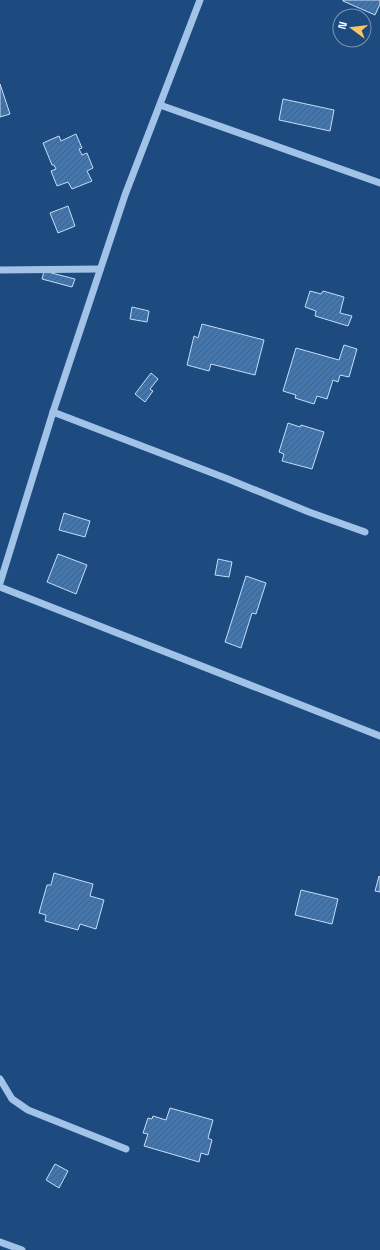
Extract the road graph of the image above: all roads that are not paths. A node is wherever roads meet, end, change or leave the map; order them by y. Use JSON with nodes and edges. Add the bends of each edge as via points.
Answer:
{"nodes":[{"id":1,"x":200,"y":0,"type":"edge"},
{"id":2,"x":160,"y":105,"type":"junction"},
{"id":3,"x":380,"y":183,"type":"edge"},
{"id":4,"x":100,"y":269,"type":"junction"},
{"id":5,"x":0,"y":270,"type":"edge"},
{"id":6,"x":53,"y":412,"type":"junction"},
{"id":7,"x":365,"y":532,"type":"dead end"},
{"id":8,"x":0,"y":583,"type":"edge"},
{"id":9,"x":0,"y":587,"type":"edge"},
{"id":10,"x":380,"y":736,"type":"edge"},
{"id":11,"x":0,"y":1079,"type":"edge"},
{"id":12,"x":126,"y":1149,"type":"dead end"},
{"id":13,"x":0,"y":1242,"type":"edge"},
{"id":14,"x":22,"y":1250,"type":"edge"}],
"edges":[{"from":1,"to":2,"type":"street"},
{"from":2,"to":3,"type":"street"},
{"from":2,"to":4,"type":"street"},
{"from":4,"to":5,"type":"street"},
{"from":4,"to":6,"type":"street"},
{"from":6,"to":7,"type":"street"},
{"from":6,"to":8,"type":"street"},
{"from":9,"to":10,"type":"street"},
{"from":11,"to":12,"type":"street","via":[[12,1099],[28,1110]]},
{"from":13,"to":14,"type":"street"}]}
